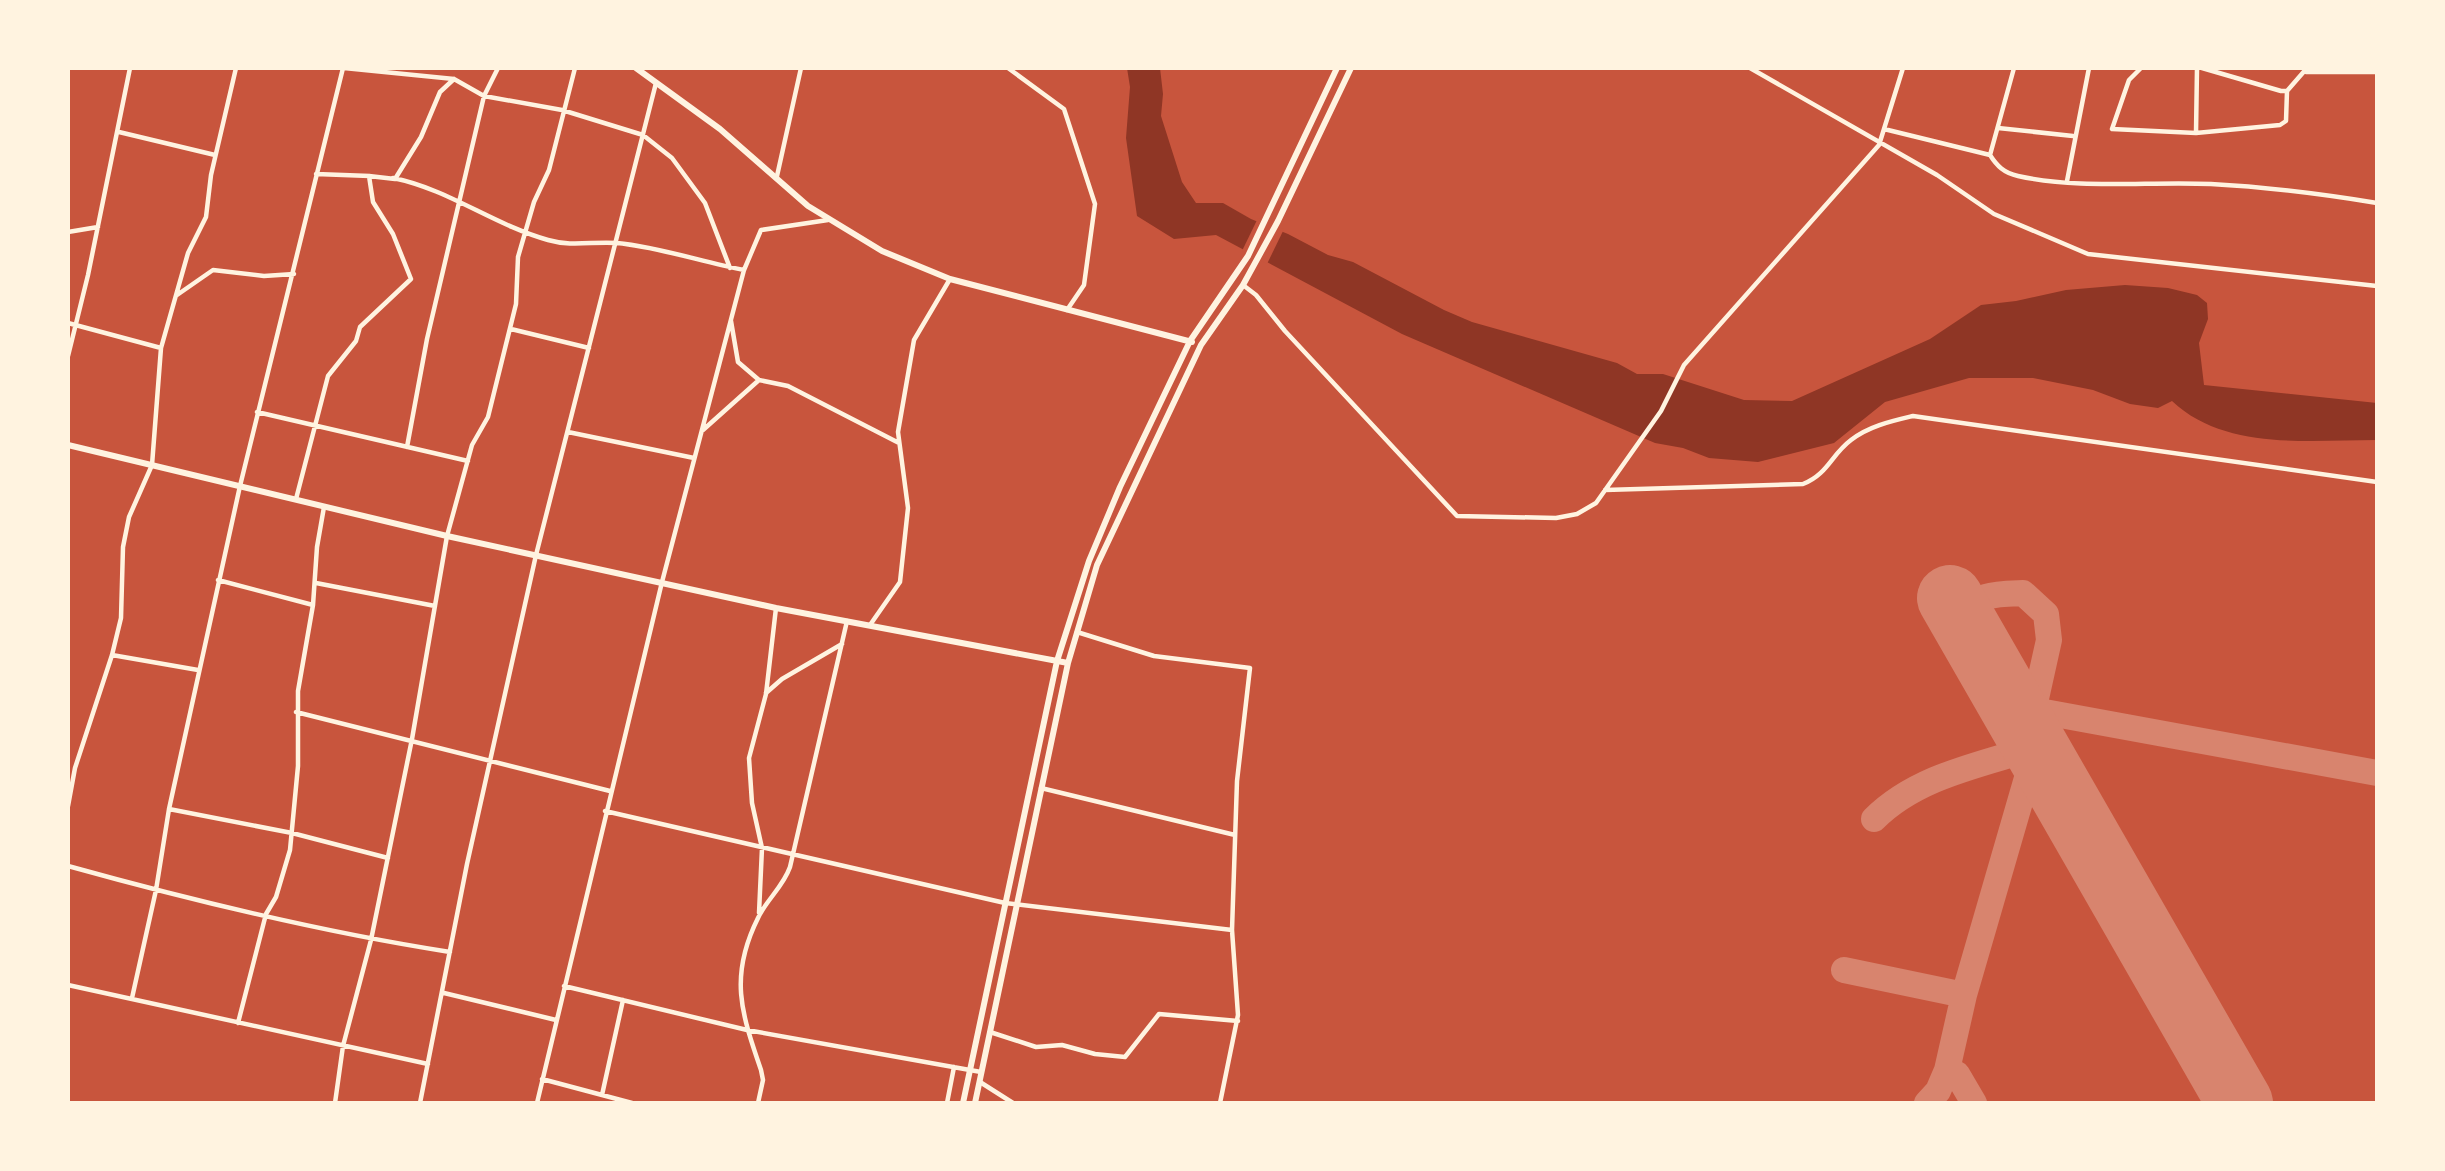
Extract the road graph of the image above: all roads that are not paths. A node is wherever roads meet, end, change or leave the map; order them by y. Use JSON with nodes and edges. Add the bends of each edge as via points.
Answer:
{"nodes":[{"id":1,"x":130,"y":68,"type":"edge"},
{"id":2,"x":236,"y":68,"type":"edge"},
{"id":3,"x":343,"y":68,"type":"edge"},
{"id":4,"x":498,"y":68,"type":"edge"},
{"id":5,"x":575,"y":68,"type":"edge"},
{"id":6,"x":636,"y":68,"type":"edge"},
{"id":7,"x":801,"y":68,"type":"edge"},
{"id":8,"x":1008,"y":68,"type":"edge"},
{"id":9,"x":1337,"y":68,"type":"edge"},
{"id":10,"x":1350,"y":68,"type":"edge"},
{"id":11,"x":1750,"y":68,"type":"edge"},
{"id":12,"x":1903,"y":68,"type":"edge"},
{"id":13,"x":2014,"y":68,"type":"edge"},
{"id":14,"x":2089,"y":68,"type":"edge"},
{"id":15,"x":2141,"y":68,"type":"edge"},
{"id":16,"x":2200,"y":68,"type":"edge"},
{"id":17,"x":2307,"y":70,"type":"edge"},
{"id":18,"x":2377,"y":72,"type":"edge"},
{"id":19,"x":454,"y":79,"type":"junction"},
{"id":20,"x":656,"y":83,"type":"junction"},
{"id":21,"x":2287,"y":91,"type":"junction"},
{"id":22,"x":484,"y":96,"type":"junction"},
{"id":23,"x":562,"y":110,"type":"junction"},
{"id":24,"x":1998,"y":128,"type":"junction"},
{"id":25,"x":1884,"y":129,"type":"junction"},
{"id":26,"x":118,"y":132,"type":"junction"},
{"id":27,"x":2196,"y":133,"type":"junction"},
{"id":28,"x":643,"y":135,"type":"junction"},
{"id":29,"x":2073,"y":136,"type":"junction"},
{"id":30,"x":1879,"y":145,"type":"junction"},
{"id":31,"x":215,"y":155,"type":"junction"},
{"id":32,"x":1990,"y":155,"type":"junction"},
{"id":33,"x":316,"y":174,"type":"junction"},
{"id":34,"x":777,"y":176,"type":"junction"},
{"id":35,"x":396,"y":179,"type":"junction"},
{"id":36,"x":2067,"y":181,"type":"junction"},
{"id":37,"x":2377,"y":203,"type":"edge"},
{"id":38,"x":461,"y":204,"type":"junction"},
{"id":39,"x":828,"y":220,"type":"junction"},
{"id":40,"x":99,"y":227,"type":"junction"},
{"id":41,"x":68,"y":232,"type":"edge"},
{"id":42,"x":525,"y":233,"type":"junction"},
{"id":43,"x":616,"y":243,"type":"junction"},
{"id":44,"x":730,"y":268,"type":"junction"},
{"id":45,"x":744,"y":270,"type":"junction"},
{"id":46,"x":294,"y":274,"type":"junction"},
{"id":47,"x":950,"y":279,"type":"junction"},
{"id":48,"x":1242,"y":285,"type":"junction"},
{"id":49,"x":2377,"y":286,"type":"edge"},
{"id":50,"x":175,"y":296,"type":"junction"},
{"id":51,"x":1067,"y":310,"type":"junction"},
{"id":52,"x":731,"y":320,"type":"junction"},
{"id":53,"x":68,"y":323,"type":"edge"},
{"id":54,"x":76,"y":325,"type":"junction"},
{"id":55,"x":511,"y":329,"type":"junction"},
{"id":56,"x":1190,"y":341,"type":"junction"},
{"id":57,"x":1201,"y":345,"type":"junction"},
{"id":58,"x":161,"y":348,"type":"junction"},
{"id":59,"x":589,"y":348,"type":"junction"},
{"id":60,"x":68,"y":356,"type":"edge"},
{"id":61,"x":759,"y":380,"type":"junction"},
{"id":62,"x":257,"y":412,"type":"junction"},
{"id":63,"x":315,"y":425,"type":"junction"},
{"id":64,"x":568,"y":432,"type":"junction"},
{"id":65,"x":701,"y":432,"type":"junction"},
{"id":66,"x":900,"y":443,"type":"junction"},
{"id":67,"x":68,"y":445,"type":"edge"},
{"id":68,"x":407,"y":447,"type":"junction"},
{"id":69,"x":694,"y":458,"type":"junction"},
{"id":70,"x":468,"y":461,"type":"junction"},
{"id":71,"x":152,"y":465,"type":"junction"},
{"id":72,"x":2377,"y":482,"type":"edge"},
{"id":73,"x":240,"y":486,"type":"junction"},
{"id":74,"x":1605,"y":490,"type":"junction"},
{"id":75,"x":296,"y":499,"type":"junction"},
{"id":76,"x":324,"y":506,"type":"junction"},
{"id":77,"x":447,"y":536,"type":"junction"},
{"id":78,"x":536,"y":555,"type":"junction"},
{"id":79,"x":218,"y":580,"type":"junction"},
{"id":80,"x":662,"y":582,"type":"junction"},
{"id":81,"x":316,"y":583,"type":"junction"},
{"id":82,"x":313,"y":605,"type":"junction"},
{"id":83,"x":435,"y":606,"type":"junction"},
{"id":84,"x":776,"y":608,"type":"junction"},
{"id":85,"x":847,"y":621,"type":"junction"},
{"id":86,"x":869,"y":626,"type":"junction"},
{"id":87,"x":1077,"y":632,"type":"junction"},
{"id":88,"x":842,"y":644,"type":"junction"},
{"id":89,"x":112,"y":655,"type":"junction"},
{"id":90,"x":1057,"y":661,"type":"junction"},
{"id":91,"x":1068,"y":663,"type":"junction"},
{"id":92,"x":198,"y":670,"type":"junction"},
{"id":93,"x":766,"y":694,"type":"junction"},
{"id":94,"x":296,"y":712,"type":"junction"},
{"id":95,"x":411,"y":739,"type":"junction"},
{"id":96,"x":492,"y":760,"type":"junction"},
{"id":97,"x":1041,"y":788,"type":"junction"},
{"id":98,"x":610,"y":791,"type":"junction"},
{"id":99,"x":68,"y":806,"type":"edge"},
{"id":100,"x":169,"y":809,"type":"junction"},
{"id":101,"x":605,"y":811,"type":"junction"},
{"id":102,"x":292,"y":832,"type":"junction"},
{"id":103,"x":1235,"y":835,"type":"junction"},
{"id":104,"x":762,"y":848,"type":"junction"},
{"id":105,"x":793,"y":854,"type":"junction"},
{"id":106,"x":387,"y":858,"type":"junction"},
{"id":107,"x":68,"y":866,"type":"edge"},
{"id":108,"x":156,"y":890,"type":"junction"},
{"id":109,"x":1005,"y":903,"type":"junction"},
{"id":110,"x":1017,"y":905,"type":"junction"},
{"id":111,"x":266,"y":914,"type":"junction"},
{"id":112,"x":758,"y":917,"type":"junction"},
{"id":113,"x":1232,"y":930,"type":"junction"},
{"id":114,"x":371,"y":940,"type":"junction"},
{"id":115,"x":450,"y":952,"type":"junction"},
{"id":116,"x":68,"y":985,"type":"edge"},
{"id":117,"x":564,"y":986,"type":"junction"},
{"id":118,"x":444,"y":993,"type":"junction"},
{"id":119,"x":132,"y":998,"type":"junction"},
{"id":120,"x":622,"y":1000,"type":"junction"},
{"id":121,"x":556,"y":1020,"type":"junction"},
{"id":122,"x":1238,"y":1021,"type":"junction"},
{"id":123,"x":238,"y":1023,"type":"junction"},
{"id":124,"x":747,"y":1030,"type":"junction"},
{"id":125,"x":990,"y":1032,"type":"junction"},
{"id":126,"x":343,"y":1046,"type":"junction"},
{"id":127,"x":428,"y":1064,"type":"junction"},
{"id":128,"x":954,"y":1067,"type":"junction"},
{"id":129,"x":971,"y":1070,"type":"junction"},
{"id":130,"x":982,"y":1072,"type":"junction"},
{"id":131,"x":542,"y":1079,"type":"junction"},
{"id":132,"x":980,"y":1082,"type":"junction"},
{"id":133,"x":602,"y":1095,"type":"junction"},
{"id":134,"x":335,"y":1103,"type":"edge"},
{"id":135,"x":420,"y":1103,"type":"edge"},
{"id":136,"x":537,"y":1103,"type":"edge"},
{"id":137,"x":632,"y":1103,"type":"edge"},
{"id":138,"x":758,"y":1103,"type":"edge"},
{"id":139,"x":947,"y":1103,"type":"edge"},
{"id":140,"x":963,"y":1103,"type":"edge"},
{"id":141,"x":975,"y":1103,"type":"edge"},
{"id":142,"x":1013,"y":1103,"type":"edge"},
{"id":143,"x":1220,"y":1103,"type":"edge"}],
"edges":[{"from":1,"to":26,"type":"street"},
{"from":2,"to":31,"type":"street"},
{"from":3,"to":19,"type":"street"},
{"from":3,"to":33,"type":"street"},
{"from":4,"to":22,"type":"street"},
{"from":5,"to":23,"type":"street"},
{"from":6,"to":20,"type":"street"},
{"from":7,"to":34,"type":"street"},
{"from":8,"to":51,"type":"street","via":[[1064,109],[1095,204],[1084,285]]},
{"from":9,"to":56,"type":"street","via":[[1269,217]]},
{"from":10,"to":48,"type":"street","via":[[1279,221]]},
{"from":11,"to":30,"type":"street"},
{"from":12,"to":25,"type":"street"},
{"from":13,"to":24,"type":"street"},
{"from":14,"to":29,"type":"street"},
{"from":15,"to":27,"type":"street","via":[[2129,80],[2112,129]]},
{"from":16,"to":21,"type":"street"},
{"from":16,"to":27,"type":"street"},
{"from":17,"to":18,"type":"street"},
{"from":17,"to":21,"type":"street"},
{"from":19,"to":22,"type":"street"},
{"from":19,"to":35,"type":"street","via":[[440,92]]},
{"from":20,"to":28,"type":"street"},
{"from":20,"to":34,"type":"street"},
{"from":21,"to":27,"type":"street","via":[[2284,123]]},
{"from":22,"to":23,"type":"street"},
{"from":22,"to":38,"type":"street"},
{"from":23,"to":28,"type":"street"},
{"from":23,"to":42,"type":"street","via":[[549,170]]},
{"from":24,"to":29,"type":"street"},
{"from":24,"to":32,"type":"street"},
{"from":25,"to":30,"type":"street"},
{"from":25,"to":32,"type":"street"},
{"from":26,"to":31,"type":"street"},
{"from":26,"to":40,"type":"street"},
{"from":28,"to":43,"type":"street"},
{"from":28,"to":44,"type":"street","via":[[672,158],[705,203]]},
{"from":29,"to":36,"type":"street"},
{"from":30,"to":49,"type":"street","via":[[1937,175],[1994,214],[2088,254]]},
{"from":30,"to":74,"type":"street","via":[[1684,365],[1661,411]]},
{"from":31,"to":50,"type":"street","via":[[206,217],[188,253]]},
{"from":32,"to":36,"type":"street","via":[[1997,167],[2017,176]]},
{"from":33,"to":35,"type":"street"},
{"from":33,"to":46,"type":"street"},
{"from":34,"to":39,"type":"street"},
{"from":35,"to":38,"type":"street"},
{"from":35,"to":63,"type":"street","via":[[369,176],[369,184],[373,202],[393,234],[411,279],[360,327],[356,341],[333,365]]},
{"from":36,"to":37,"type":"street","via":[[2212,184]]},
{"from":38,"to":42,"type":"street"},
{"from":38,"to":68,"type":"street","via":[[427,339]]},
{"from":39,"to":45,"type":"street","via":[[761,230]]},
{"from":39,"to":47,"type":"street","via":[[882,251]]},
{"from":40,"to":41,"type":"street"},
{"from":40,"to":54,"type":"street"},
{"from":42,"to":43,"type":"street","via":[[567,244]]},
{"from":42,"to":55,"type":"street"},
{"from":43,"to":44,"type":"street"},
{"from":43,"to":59,"type":"street"},
{"from":44,"to":45,"type":"street"},
{"from":45,"to":52,"type":"street"},
{"from":46,"to":50,"type":"street","via":[[213,270]]},
{"from":46,"to":62,"type":"street"},
{"from":47,"to":51,"type":"street"},
{"from":47,"to":66,"type":"street","via":[[914,340]]},
{"from":48,"to":57,"type":"street"},
{"from":48,"to":74,"type":"street","via":[[1457,516],[1556,518],[1577,514],[1596,503]]},
{"from":50,"to":58,"type":"street"},
{"from":51,"to":56,"type":"street"},
{"from":52,"to":61,"type":"street","via":[[738,362]]},
{"from":52,"to":65,"type":"street"},
{"from":53,"to":54,"type":"street"},
{"from":54,"to":58,"type":"street"},
{"from":54,"to":60,"type":"street"},
{"from":55,"to":59,"type":"street"},
{"from":55,"to":70,"type":"street","via":[[488,417]]},
{"from":56,"to":57,"type":"street"},
{"from":56,"to":90,"type":"street","via":[[1089,561]]},
{"from":57,"to":87,"type":"street","via":[[1097,565]]},
{"from":58,"to":71,"type":"street"},
{"from":59,"to":64,"type":"street"},
{"from":61,"to":65,"type":"street"},
{"from":61,"to":66,"type":"street","via":[[788,386]]},
{"from":62,"to":63,"type":"street"},
{"from":62,"to":73,"type":"street"},
{"from":63,"to":68,"type":"street"},
{"from":63,"to":75,"type":"street"},
{"from":64,"to":69,"type":"street"},
{"from":64,"to":78,"type":"street"},
{"from":65,"to":69,"type":"street"},
{"from":66,"to":86,"type":"street","via":[[908,508],[900,582]]},
{"from":67,"to":71,"type":"street"},
{"from":68,"to":70,"type":"street"},
{"from":69,"to":80,"type":"street"},
{"from":70,"to":77,"type":"street"},
{"from":71,"to":73,"type":"street"},
{"from":71,"to":89,"type":"street","via":[[125,534],[121,618]]},
{"from":72,"to":74,"type":"street","via":[[1913,416],[1889,421],[1850,441],[1819,478],[1803,484]]},
{"from":73,"to":75,"type":"street"},
{"from":73,"to":79,"type":"street"},
{"from":75,"to":76,"type":"street"},
{"from":76,"to":77,"type":"street"},
{"from":76,"to":81,"type":"street"},
{"from":77,"to":78,"type":"street"},
{"from":77,"to":83,"type":"street"},
{"from":78,"to":80,"type":"street"},
{"from":78,"to":96,"type":"street"},
{"from":79,"to":82,"type":"street"},
{"from":79,"to":92,"type":"street"},
{"from":80,"to":84,"type":"street"},
{"from":80,"to":98,"type":"street"},
{"from":81,"to":82,"type":"street"},
{"from":81,"to":83,"type":"street"},
{"from":82,"to":94,"type":"street"},
{"from":83,"to":95,"type":"street"},
{"from":84,"to":85,"type":"street"},
{"from":84,"to":93,"type":"street"},
{"from":85,"to":86,"type":"street"},
{"from":85,"to":88,"type":"street"},
{"from":86,"to":90,"type":"street"},
{"from":87,"to":91,"type":"street"},
{"from":87,"to":103,"type":"street","via":[[1154,656],[1250,668]]},
{"from":88,"to":93,"type":"street","via":[[782,679]]},
{"from":88,"to":105,"type":"street"},
{"from":89,"to":92,"type":"street"},
{"from":89,"to":99,"type":"street","via":[[75,768]]},
{"from":90,"to":91,"type":"street"},
{"from":90,"to":109,"type":"street"},
{"from":91,"to":97,"type":"street"},
{"from":92,"to":100,"type":"street"},
{"from":93,"to":104,"type":"street","via":[[749,758]]},
{"from":94,"to":95,"type":"street"},
{"from":94,"to":102,"type":"street","via":[[298,766]]},
{"from":95,"to":96,"type":"street"},
{"from":95,"to":106,"type":"street"},
{"from":96,"to":98,"type":"street"},
{"from":96,"to":115,"type":"street"},
{"from":97,"to":103,"type":"street"},
{"from":97,"to":110,"type":"street"},
{"from":98,"to":101,"type":"street"},
{"from":100,"to":102,"type":"street"},
{"from":100,"to":108,"type":"street"},
{"from":101,"to":104,"type":"street"},
{"from":101,"to":117,"type":"street"},
{"from":102,"to":106,"type":"street"},
{"from":102,"to":111,"type":"street","via":[[276,897]]},
{"from":103,"to":113,"type":"street"},
{"from":104,"to":105,"type":"street"},
{"from":104,"to":112,"type":"street"},
{"from":105,"to":109,"type":"street"},
{"from":105,"to":112,"type":"street","via":[[786,878]]},
{"from":106,"to":114,"type":"street"},
{"from":107,"to":108,"type":"street"},
{"from":108,"to":111,"type":"street"},
{"from":108,"to":119,"type":"street"},
{"from":109,"to":110,"type":"street"},
{"from":109,"to":129,"type":"street"},
{"from":110,"to":113,"type":"street"},
{"from":110,"to":125,"type":"street"},
{"from":111,"to":114,"type":"street"},
{"from":111,"to":123,"type":"street"},
{"from":112,"to":124,"type":"street","via":[[739,979]]},
{"from":113,"to":122,"type":"street"},
{"from":114,"to":115,"type":"street"},
{"from":114,"to":126,"type":"street"},
{"from":115,"to":118,"type":"street"},
{"from":116,"to":119,"type":"street"},
{"from":117,"to":120,"type":"street"},
{"from":117,"to":121,"type":"street"},
{"from":118,"to":121,"type":"street"},
{"from":118,"to":127,"type":"street"},
{"from":119,"to":123,"type":"street"},
{"from":120,"to":124,"type":"street"},
{"from":120,"to":133,"type":"street"},
{"from":121,"to":131,"type":"street"},
{"from":122,"to":125,"type":"street","via":[[1159,1014],[1125,1057],[1095,1055],[1062,1045],[1036,1047]]},
{"from":122,"to":143,"type":"street"},
{"from":123,"to":126,"type":"street"},
{"from":124,"to":128,"type":"street"},
{"from":124,"to":138,"type":"street","via":[[763,1080]]},
{"from":125,"to":130,"type":"street"},
{"from":126,"to":127,"type":"street"},
{"from":126,"to":134,"type":"street"},
{"from":127,"to":135,"type":"street"},
{"from":128,"to":129,"type":"street"},
{"from":128,"to":139,"type":"street"},
{"from":129,"to":130,"type":"street"},
{"from":129,"to":140,"type":"street"},
{"from":130,"to":132,"type":"street"},
{"from":131,"to":133,"type":"street"},
{"from":131,"to":136,"type":"street"},
{"from":132,"to":141,"type":"street"},
{"from":132,"to":142,"type":"street"},
{"from":133,"to":137,"type":"street"}]}
